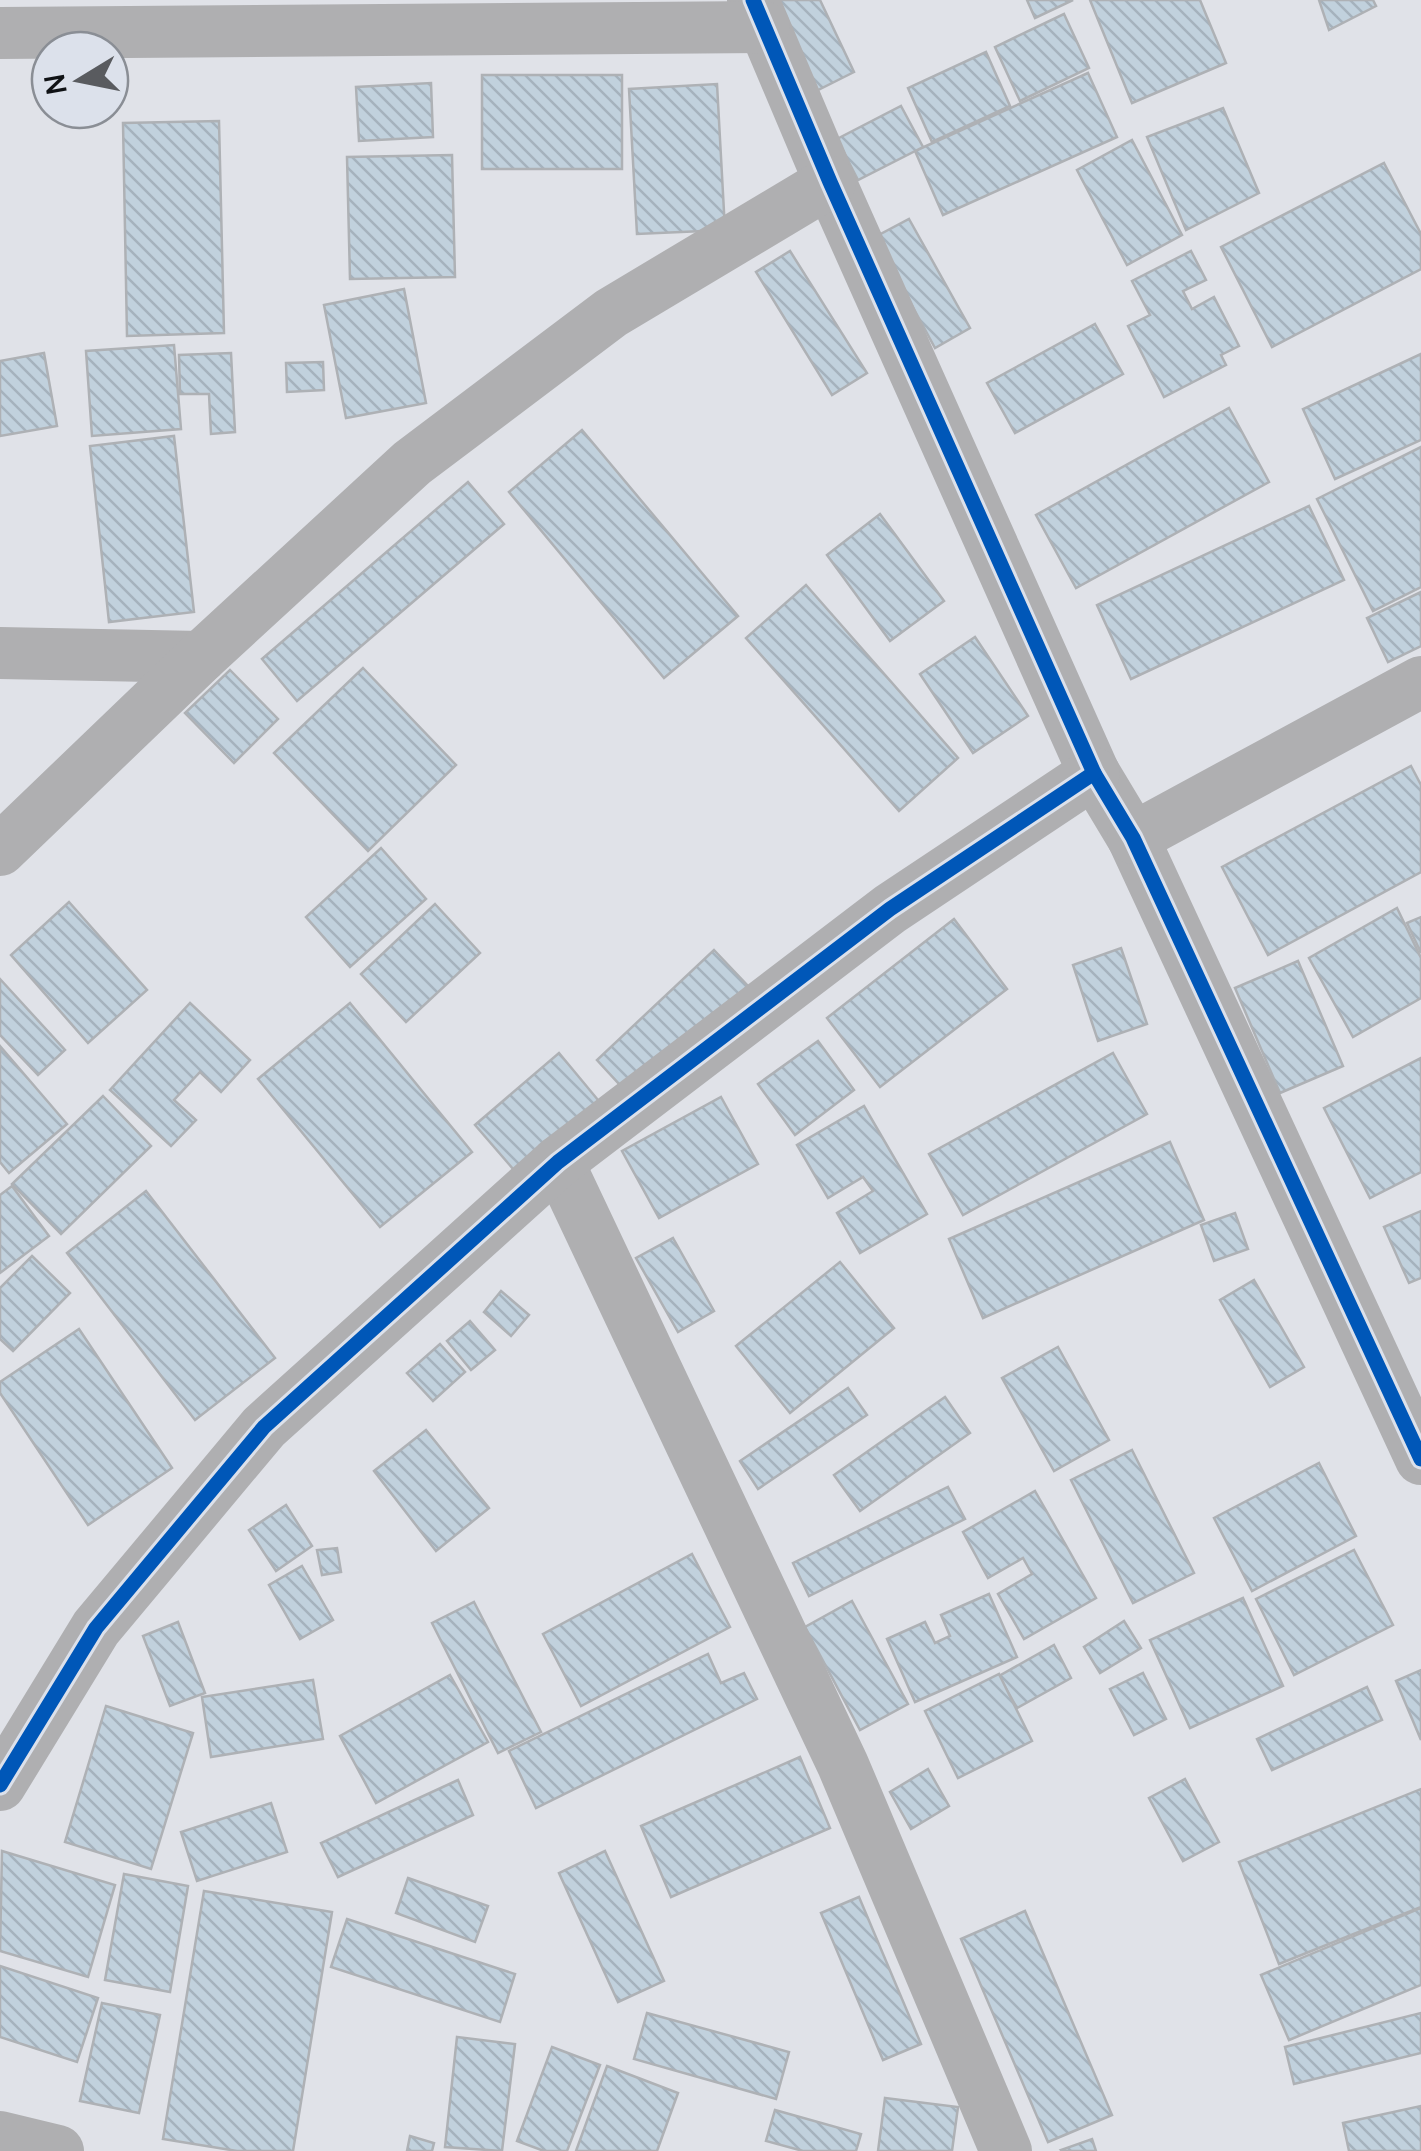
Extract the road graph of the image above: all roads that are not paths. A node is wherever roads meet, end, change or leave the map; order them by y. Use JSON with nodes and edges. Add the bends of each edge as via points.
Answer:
{"nodes":[{"id":1,"x":758,"y":14,"type":"edge"},
{"id":2,"x":0,"y":33,"type":"edge"},
{"id":3,"x":830,"y":182,"type":"junction"},
{"id":4,"x":0,"y":654,"type":"edge"},
{"id":5,"x":201,"y":657,"type":"junction"},
{"id":6,"x":1421,"y":682,"type":"edge"},
{"id":7,"x":1094,"y":772,"type":"junction"},
{"id":8,"x":1134,"y":838,"type":"junction"},
{"id":9,"x":0,"y":850,"type":"edge"},
{"id":10,"x":558,"y":1162,"type":"junction"},
{"id":11,"x":1421,"y":1459,"type":"edge"},
{"id":12,"x":0,"y":1784,"type":"edge"},
{"id":13,"x":0,"y":2138,"type":"edge"},
{"id":14,"x":58,"y":2151,"type":"edge"},
{"id":15,"x":1006,"y":2151,"type":"edge"}],
"edges":[{"from":1,"to":2,"type":"street"},
{"from":1,"to":3,"type":"street"},
{"from":3,"to":5,"type":"street","via":[[611,314],[412,463]]},
{"from":3,"to":7,"type":"street"},
{"from":4,"to":5,"type":"street"},
{"from":5,"to":9,"type":"street"},
{"from":6,"to":8,"type":"street"},
{"from":7,"to":8,"type":"street"},
{"from":7,"to":10,"type":"street","via":[[890,908]]},
{"from":8,"to":11,"type":"street"},
{"from":10,"to":12,"type":"street","via":[[264,1428],[96,1628]]},
{"from":10,"to":15,"type":"street","via":[[843,1764]]},
{"from":13,"to":14,"type":"street"}]}
